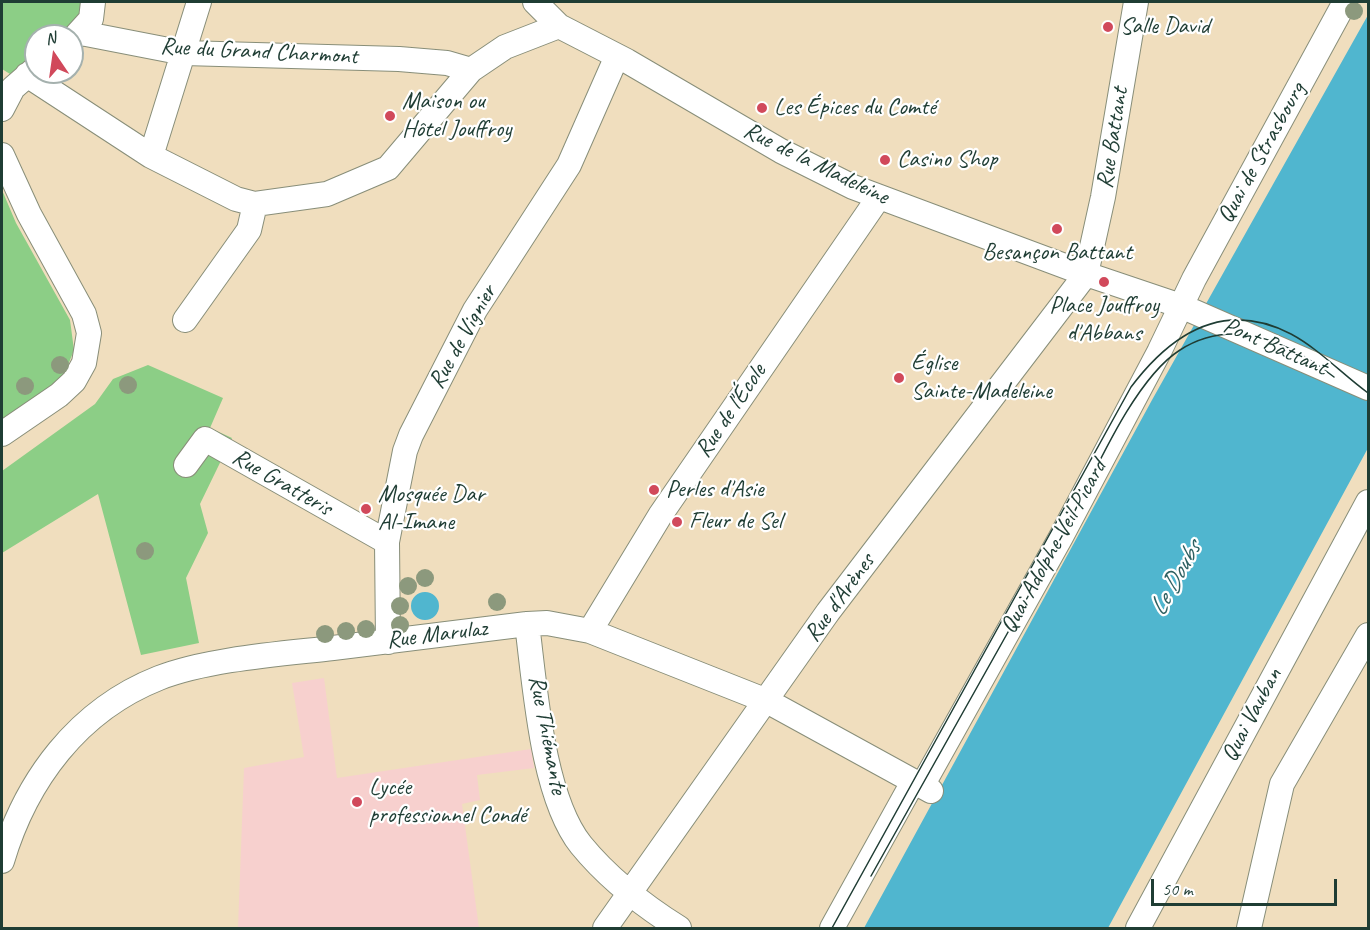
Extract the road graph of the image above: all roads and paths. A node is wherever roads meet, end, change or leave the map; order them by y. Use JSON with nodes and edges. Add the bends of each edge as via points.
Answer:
{"nodes":[{"id":1,"x":93,"y":2,"type":"edge"},
{"id":2,"x":199,"y":2,"type":"edge"},
{"id":3,"x":535,"y":2,"type":"edge"},
{"id":4,"x":1136,"y":2,"type":"edge"},
{"id":5,"x":1345,"y":2,"type":"edge"},
{"id":6,"x":559,"y":26,"type":"junction"},
{"id":7,"x":84,"y":27,"type":"edge"},
{"id":8,"x":84,"y":37,"type":"edge"},
{"id":9,"x":184,"y":53,"type":"junction"},
{"id":10,"x":617,"y":56,"type":"junction"},
{"id":11,"x":471,"y":70,"type":"junction"},
{"id":12,"x":24,"y":78,"type":"edge"},
{"id":13,"x":48,"y":84,"type":"edge"},
{"id":14,"x":2,"y":109,"type":"edge"},
{"id":15,"x":2,"y":155,"type":"edge"},
{"id":16,"x":151,"y":156,"type":"junction"},
{"id":17,"x":879,"y":196,"type":"junction"},
{"id":18,"x":255,"y":204,"type":"junction"},
{"id":19,"x":1086,"y":274,"type":"junction"},
{"id":20,"x":1191,"y":310,"type":"junction"},
{"id":21,"x":185,"y":320,"type":"dead end"},
{"id":22,"x":1368,"y":388,"type":"edge"},
{"id":23,"x":2,"y":434,"type":"edge"},
{"id":24,"x":186,"y":465,"type":"dead end"},
{"id":25,"x":1368,"y":502,"type":"edge"},
{"id":26,"x":387,"y":542,"type":"junction"},
{"id":27,"x":527,"y":624,"type":"junction"},
{"id":28,"x":590,"y":631,"type":"junction"},
{"id":29,"x":1368,"y":635,"type":"edge"},
{"id":30,"x":388,"y":642,"type":"junction"},
{"id":31,"x":767,"y":701,"type":"junction"},
{"id":32,"x":922,"y":786,"type":"junction"},
{"id":33,"x":2,"y":861,"type":"edge"},
{"id":34,"x":631,"y":893,"type":"junction"},
{"id":35,"x":605,"y":928,"type":"edge"},
{"id":36,"x":679,"y":928,"type":"edge"},
{"id":37,"x":832,"y":928,"type":"edge"},
{"id":38,"x":1138,"y":928,"type":"edge"},
{"id":39,"x":1249,"y":928,"type":"edge"}],
"edges":[{"from":1,"to":7,"type":"street","name":"Rue du Grand Charmont","via":[[91,19]]},
{"from":2,"to":9,"type":"street"},
{"from":3,"to":6,"type":"street","name":"Rue de la Madeleine"},
{"from":4,"to":19,"type":"street","name":"Rue Battant"},
{"from":5,"to":20,"type":"street","name":"Quai de Strasbourg"},
{"from":6,"to":10,"type":"street","name":"Rue de la Madeleine"},
{"from":6,"to":11,"type":"street","via":[[505,46]]},
{"from":8,"to":9,"type":"street","name":"Rue du Grand Charmont"},
{"from":9,"to":11,"type":"street","name":"Rue du Grand Charmont","via":[[399,59],[447,63]]},
{"from":9,"to":16,"type":"street"},
{"from":10,"to":17,"type":"street","name":"Rue de la Madeleine","via":[[782,151]]},
{"from":10,"to":26,"type":"street","name":"Rue de Vignier","via":[[569,165],[475,310],[411,435]]},
{"from":11,"to":18,"type":"street","via":[[388,168],[327,194]]},
{"from":12,"to":14,"type":"street","via":[[13,88]]},
{"from":13,"to":16,"type":"street"},
{"from":15,"to":23,"type":"street","via":[[29,214],[84,314],[89,333],[84,363],[74,381]]},
{"from":16,"to":18,"type":"street","via":[[236,200]]},
{"from":17,"to":19,"type":"street","name":"Rue de la Madeleine"},
{"from":17,"to":28,"type":"street","name":"Rue de l'École","via":[[661,514]]},
{"from":18,"to":21,"type":"street","via":[[249,230]]},
{"from":19,"to":20,"type":"street"},
{"from":19,"to":31,"type":"street","name":"Rue d'Arènes","via":[[828,612]]},
{"from":20,"to":22,"type":"street","name":"Pont Battant"},
{"from":20,"to":32,"type":"street","name":"Quai Adolphe Veil Picard","via":[[1160,352]]},
{"from":24,"to":26,"type":"street","name":"Rue Gratteris","via":[[205,439]]},
{"from":25,"to":38,"type":"street","name":"Quai Vauban"},
{"from":26,"to":30,"type":"street","name":"Rue de Vignier"},
{"from":27,"to":28,"type":"street","name":"Rue Marulaz","via":[[547,623]]},
{"from":27,"to":30,"type":"street","name":"Rue Marulaz"},
{"from":27,"to":34,"type":"street","name":"Rue Thiémante","via":[[551,783],[581,845]]},
{"from":28,"to":31,"type":"street","name":"Rue Marulaz"},
{"from":29,"to":39,"type":"street","via":[[1282,784]]},
{"from":30,"to":33,"type":"street","name":"Rue Marulaz","via":[[207,666],[160,678],[134,690],[99,712],[56,754],[25,798]]},
{"from":31,"to":32,"type":"street","name":"Rue Marulaz"},
{"from":31,"to":34,"type":"street","name":"Rue d'Arènes"},
{"from":32,"to":37,"type":"street","name":"Quai Adolphe Veil Picard"},
{"from":34,"to":35,"type":"street","name":"Rue d'Arènes"},
{"from":34,"to":36,"type":"street","name":"Rue Thiémante"}]}
